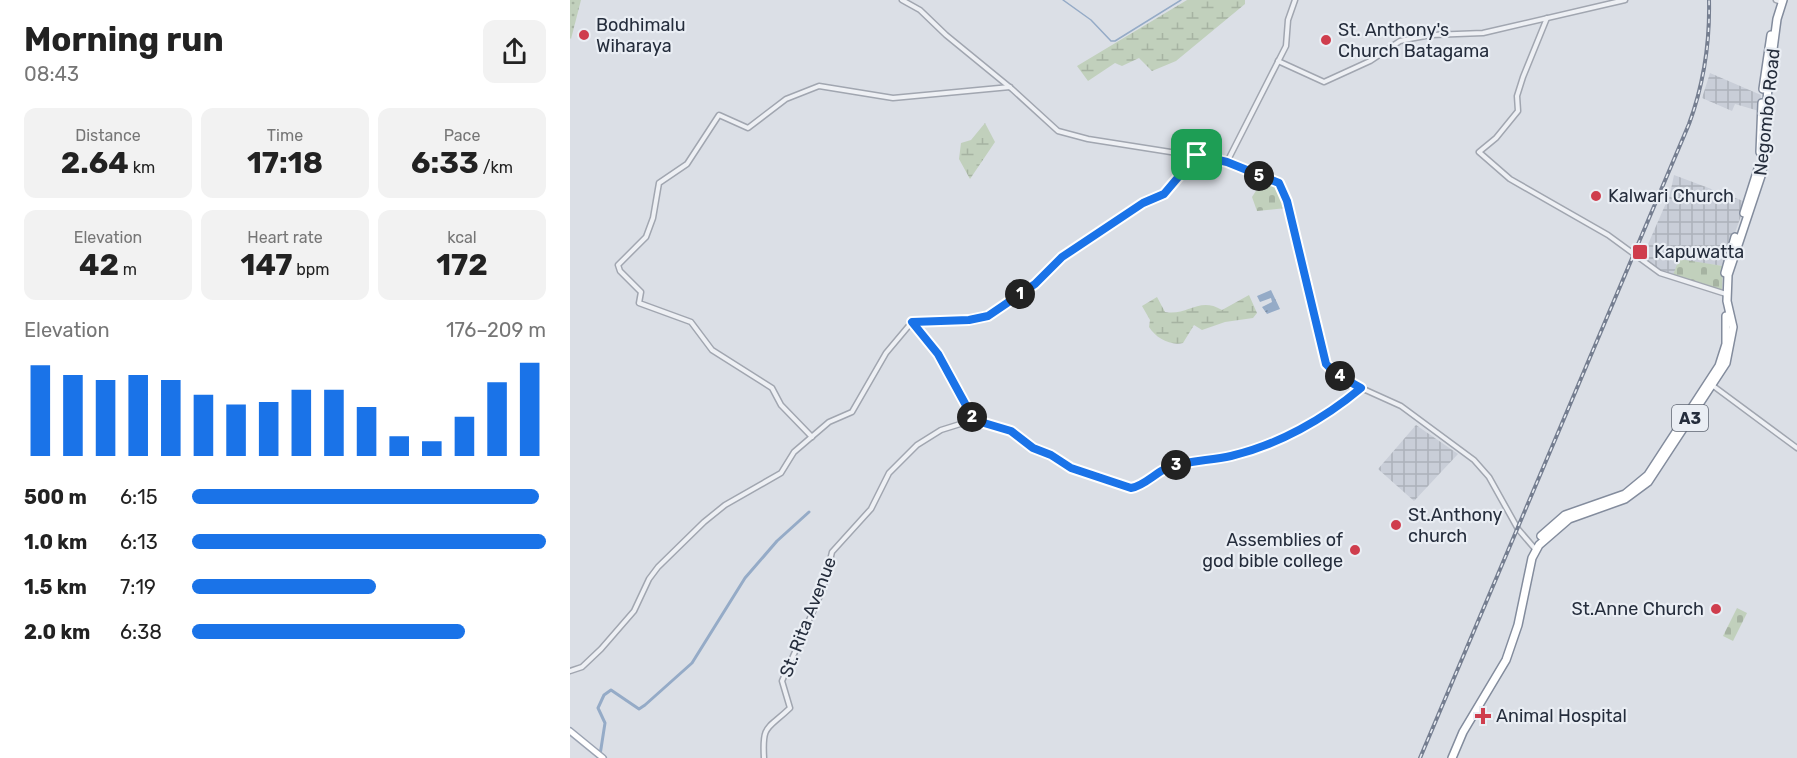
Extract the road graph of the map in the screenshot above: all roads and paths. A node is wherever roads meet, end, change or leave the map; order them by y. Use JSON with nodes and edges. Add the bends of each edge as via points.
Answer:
{"nodes":[{"id":1,"x":902,"y":0,"type":"edge"},
{"id":2,"x":1295,"y":0,"type":"edge"},
{"id":3,"x":1625,"y":0,"type":"edge"},
{"id":4,"x":1779,"y":0,"type":"edge"},
{"id":5,"x":1547,"y":18,"type":"junction"},
{"id":6,"x":1278,"y":61,"type":"junction"},
{"id":7,"x":1010,"y":87,"type":"junction"},
{"id":8,"x":1197,"y":155,"type":"junction"},
{"id":9,"x":1227,"y":162,"type":"junction"},
{"id":10,"x":1725,"y":293,"type":"junction"},
{"id":11,"x":912,"y":322,"type":"junction"},
{"id":12,"x":1711,"y":384,"type":"junction"},
{"id":13,"x":1361,"y":388,"type":"junction"},
{"id":14,"x":974,"y":420,"type":"junction"},
{"id":15,"x":812,"y":436,"type":"junction"},
{"id":16,"x":1797,"y":448,"type":"edge"},
{"id":17,"x":1534,"y":551,"type":"junction"},
{"id":18,"x":570,"y":671,"type":"edge"},
{"id":19,"x":570,"y":731,"type":"edge"},
{"id":20,"x":601,"y":757,"type":"edge"},
{"id":21,"x":764,"y":758,"type":"edge"},
{"id":22,"x":1451,"y":758,"type":"edge"}],
"edges":[{"from":1,"to":7,"type":"street","via":[[920,10]]},
{"from":2,"to":6,"type":"street","via":[[1288,20],[1286,46]]},
{"from":3,"to":5,"type":"street"},
{"from":4,"to":10,"type":"highway","name":"Negombo Road","number":"A3","via":[[1764,80],[1757,174],[1730,253]]},
{"from":5,"to":6,"type":"street","via":[[1483,33],[1400,41],[1370,62],[1324,82]]},
{"from":5,"to":10,"type":"street","via":[[1517,96],[1518,111],[1479,152],[1510,179],[1608,235],[1660,273]]},
{"from":6,"to":9,"type":"street"},
{"from":7,"to":8,"type":"street","via":[[1058,131]]},
{"from":7,"to":15,"type":"street","via":[[893,98],[819,86],[786,99],[748,128],[719,115],[687,164],[658,186],[646,237],[618,266],[620,272],[641,292],[640,304],[691,322],[712,350],[771,388],[781,405]]},
{"from":8,"to":9,"type":"street"},
{"from":8,"to":11,"type":"street","via":[[1164,194],[1143,203],[1062,257],[1035,284],[988,316]]},
{"from":9,"to":13,"type":"street","via":[[1282,186],[1326,364]]},
{"from":10,"to":12,"type":"highway","name":"Negombo Road","number":"A3","via":[[1726,344]]},
{"from":11,"to":14,"type":"street","via":[[938,354]]},
{"from":11,"to":15,"type":"street","via":[[886,353],[855,409]]},
{"from":12,"to":16,"type":"street"},
{"from":12,"to":17,"type":"highway","name":"Negombo Road","number":"A3","via":[[1642,480],[1625,494],[1565,515],[1547,529]]},
{"from":13,"to":14,"type":"street","via":[[1324,417],[1264,445],[1232,456],[1168,468],[1131,488],[1071,468],[1011,431]]},
{"from":13,"to":17,"type":"street","via":[[1401,406],[1474,460],[1489,477]]},
{"from":14,"to":21,"type":"street","name":"St. Rita Avenue","via":[[941,430],[906,456],[889,473],[871,509],[832,552],[824,585],[782,681],[790,708],[765,730]]},
{"from":15,"to":18,"type":"street","via":[[794,452],[781,473],[704,522],[658,567],[634,611],[607,644],[589,662]]},
{"from":17,"to":22,"type":"highway","name":"Negombo Road","number":"A3","via":[[1502,659],[1462,726]]},
{"from":19,"to":20,"type":"main road"}]}
